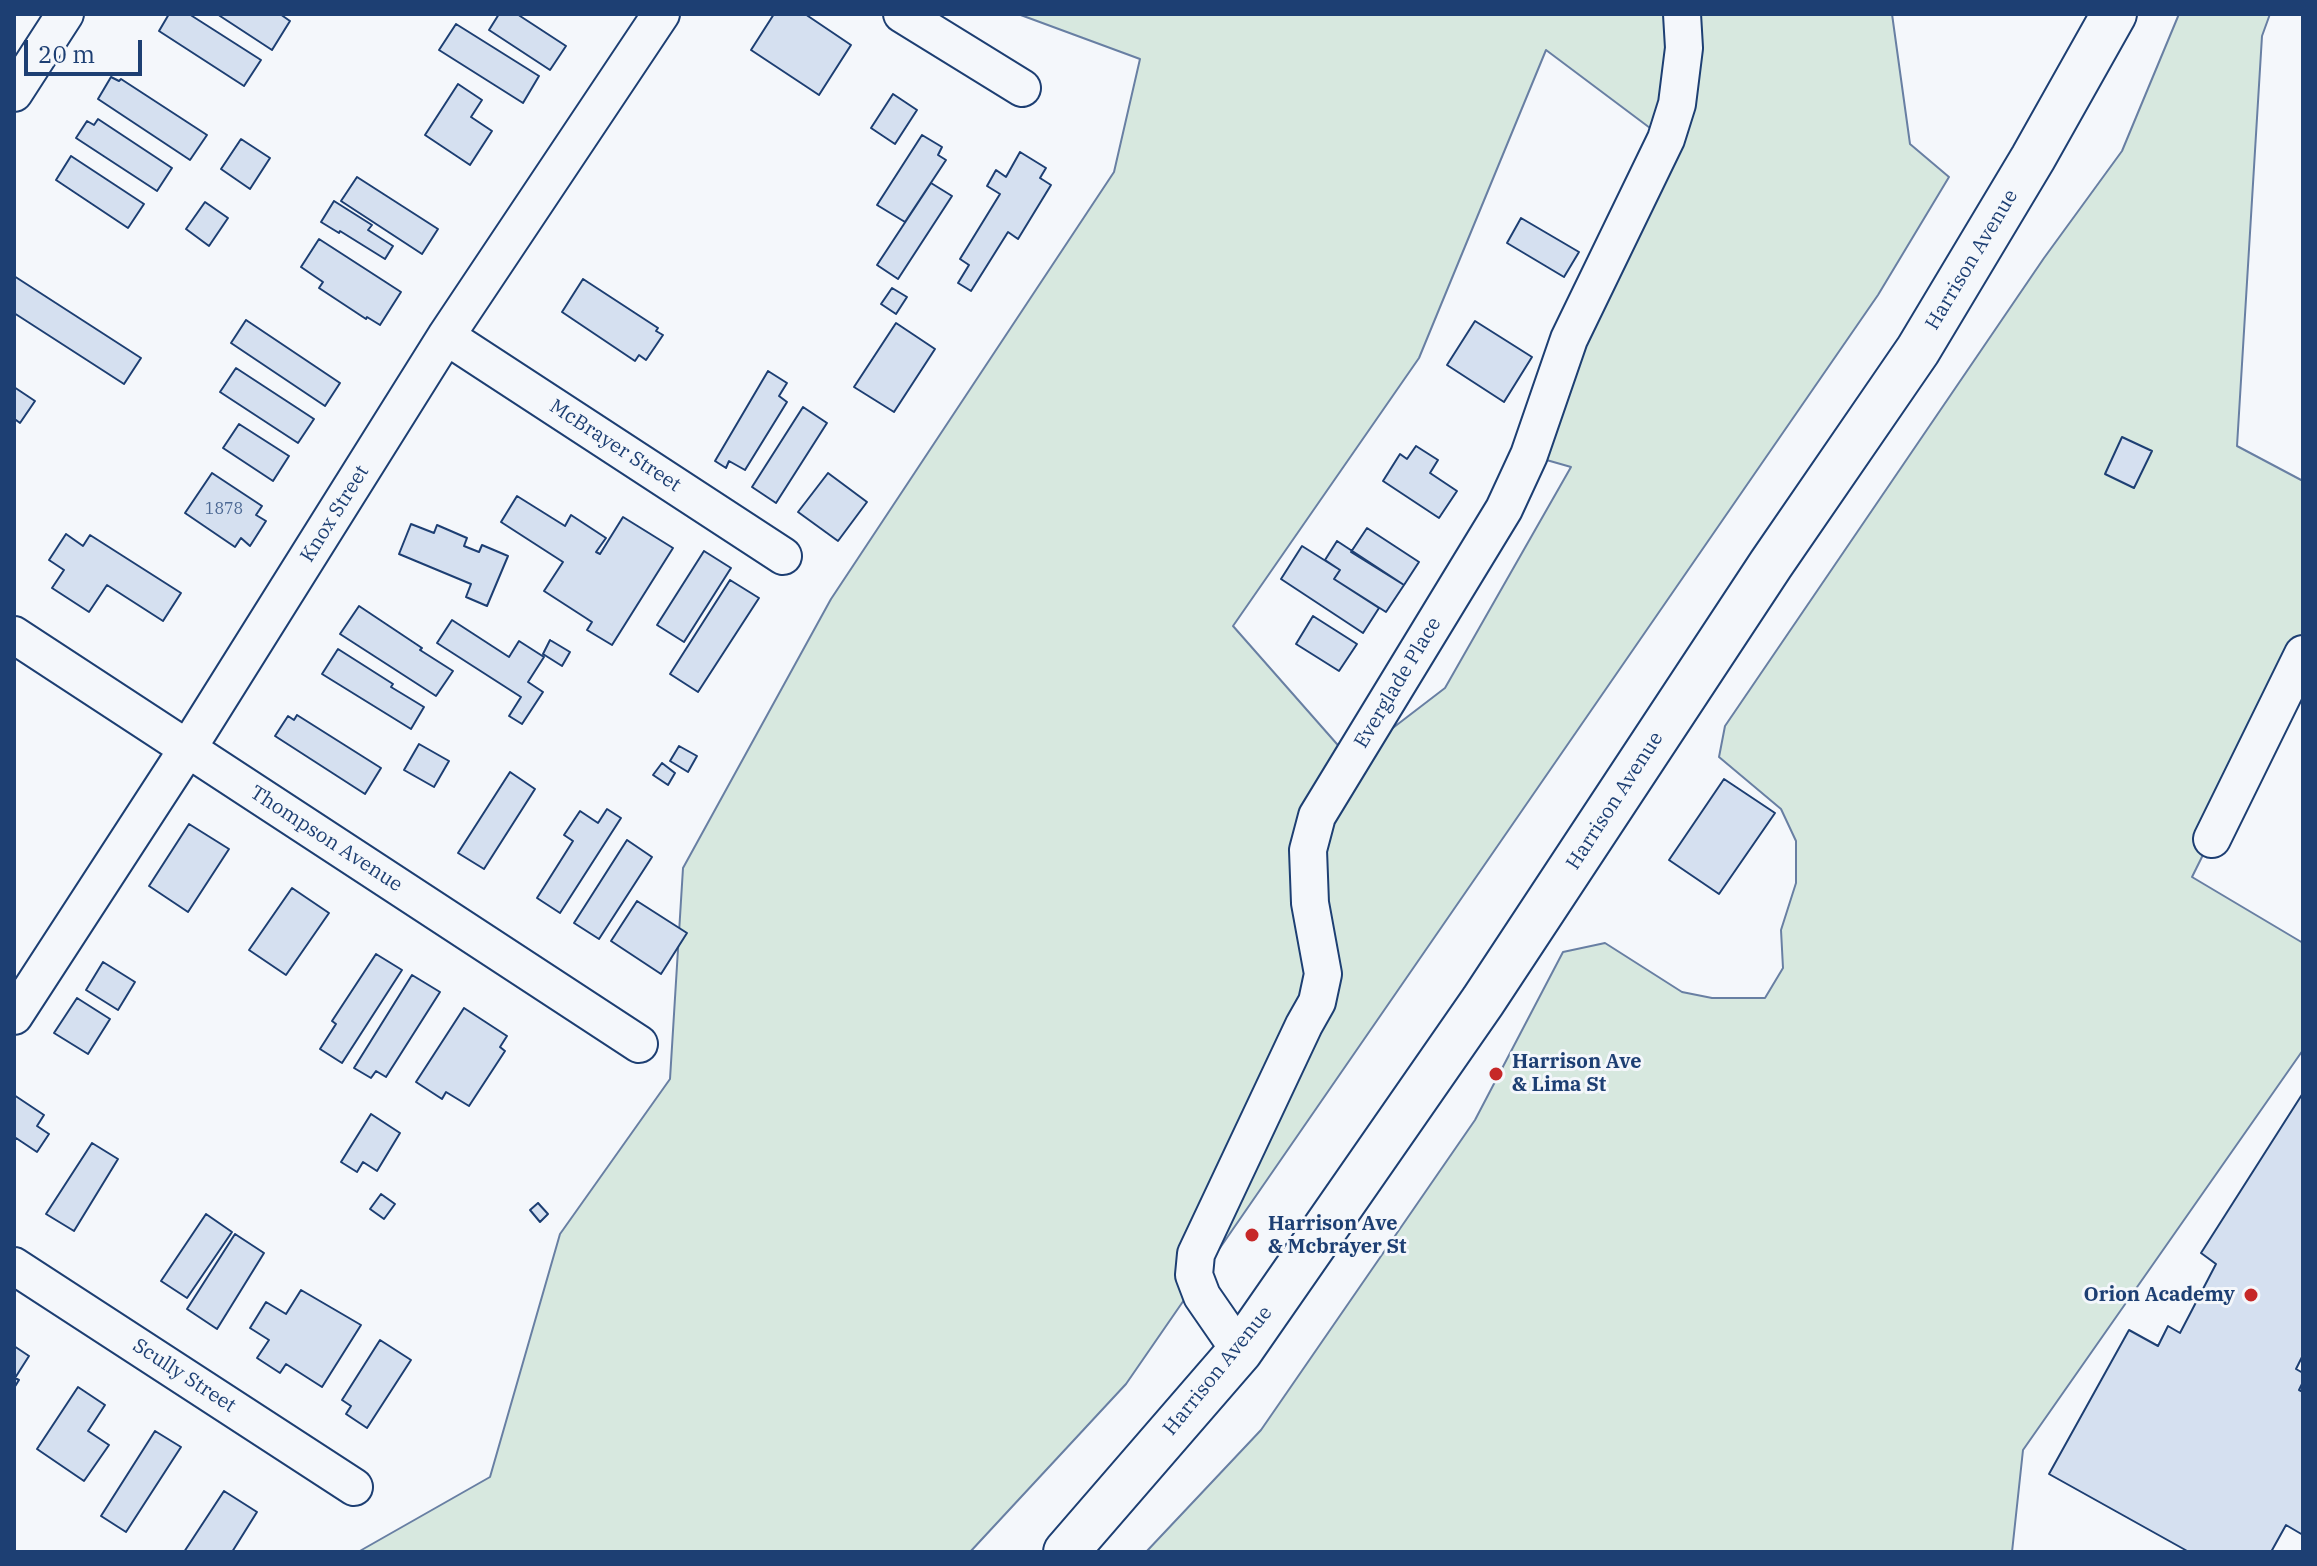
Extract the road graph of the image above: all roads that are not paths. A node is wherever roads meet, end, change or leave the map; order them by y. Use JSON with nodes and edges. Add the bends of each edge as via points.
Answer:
{"nodes":[{"id":1,"x":65,"y":14,"type":"edge"},
{"id":2,"x":661,"y":14,"type":"edge"},
{"id":3,"x":902,"y":14,"type":"edge"},
{"id":4,"x":1682,"y":14,"type":"edge"},
{"id":5,"x":2114,"y":14,"type":"edge"},
{"id":6,"x":1022,"y":88,"type":"dead end"},
{"id":7,"x":14,"y":93,"type":"edge"},
{"id":8,"x":446,"y":336,"type":"junction"},
{"id":9,"x":783,"y":556,"type":"dead end"},
{"id":10,"x":14,"y":635,"type":"edge"},
{"id":11,"x":2303,"y":654,"type":"edge"},
{"id":12,"x":188,"y":748,"type":"junction"},
{"id":13,"x":2212,"y":839,"type":"dead end"},
{"id":14,"x":14,"y":1016,"type":"edge"},
{"id":15,"x":639,"y":1044,"type":"dead end"},
{"id":16,"x":14,"y":1266,"type":"edge"},
{"id":17,"x":1240,"y":1351,"type":"junction"},
{"id":18,"x":354,"y":1487,"type":"dead end"},
{"id":19,"x":1066,"y":1552,"type":"edge"}],
"edges":[{"from":1,"to":7,"type":"street"},
{"from":2,"to":8,"type":"street","name":"Knox Street"},
{"from":3,"to":6,"type":"street"},
{"from":4,"to":17,"type":"street","name":"Everglade Place","via":[[1677,104],[1666,139],[1569,339],[1529,455],[1504,509],[1317,816],[1308,850],[1310,903],[1323,974],[1317,1002],[1196,1254],[1194,1275],[1202,1296]]},
{"from":5,"to":17,"type":"main road","name":"Harrison Avenue","via":[[1918,350],[1483,1001]]},
{"from":8,"to":9,"type":"street","name":"McBrayer Street"},
{"from":8,"to":12,"type":"street","name":"Knox Street"},
{"from":10,"to":12,"type":"street","name":"Thompson Avenue"},
{"from":11,"to":13,"type":"street"},
{"from":12,"to":14,"type":"street","name":"Knox Street"},
{"from":12,"to":15,"type":"street","name":"Thompson Avenue"},
{"from":16,"to":18,"type":"street","name":"Scully Street"},
{"from":17,"to":19,"type":"main road","name":"Harrison Avenue"}]}
